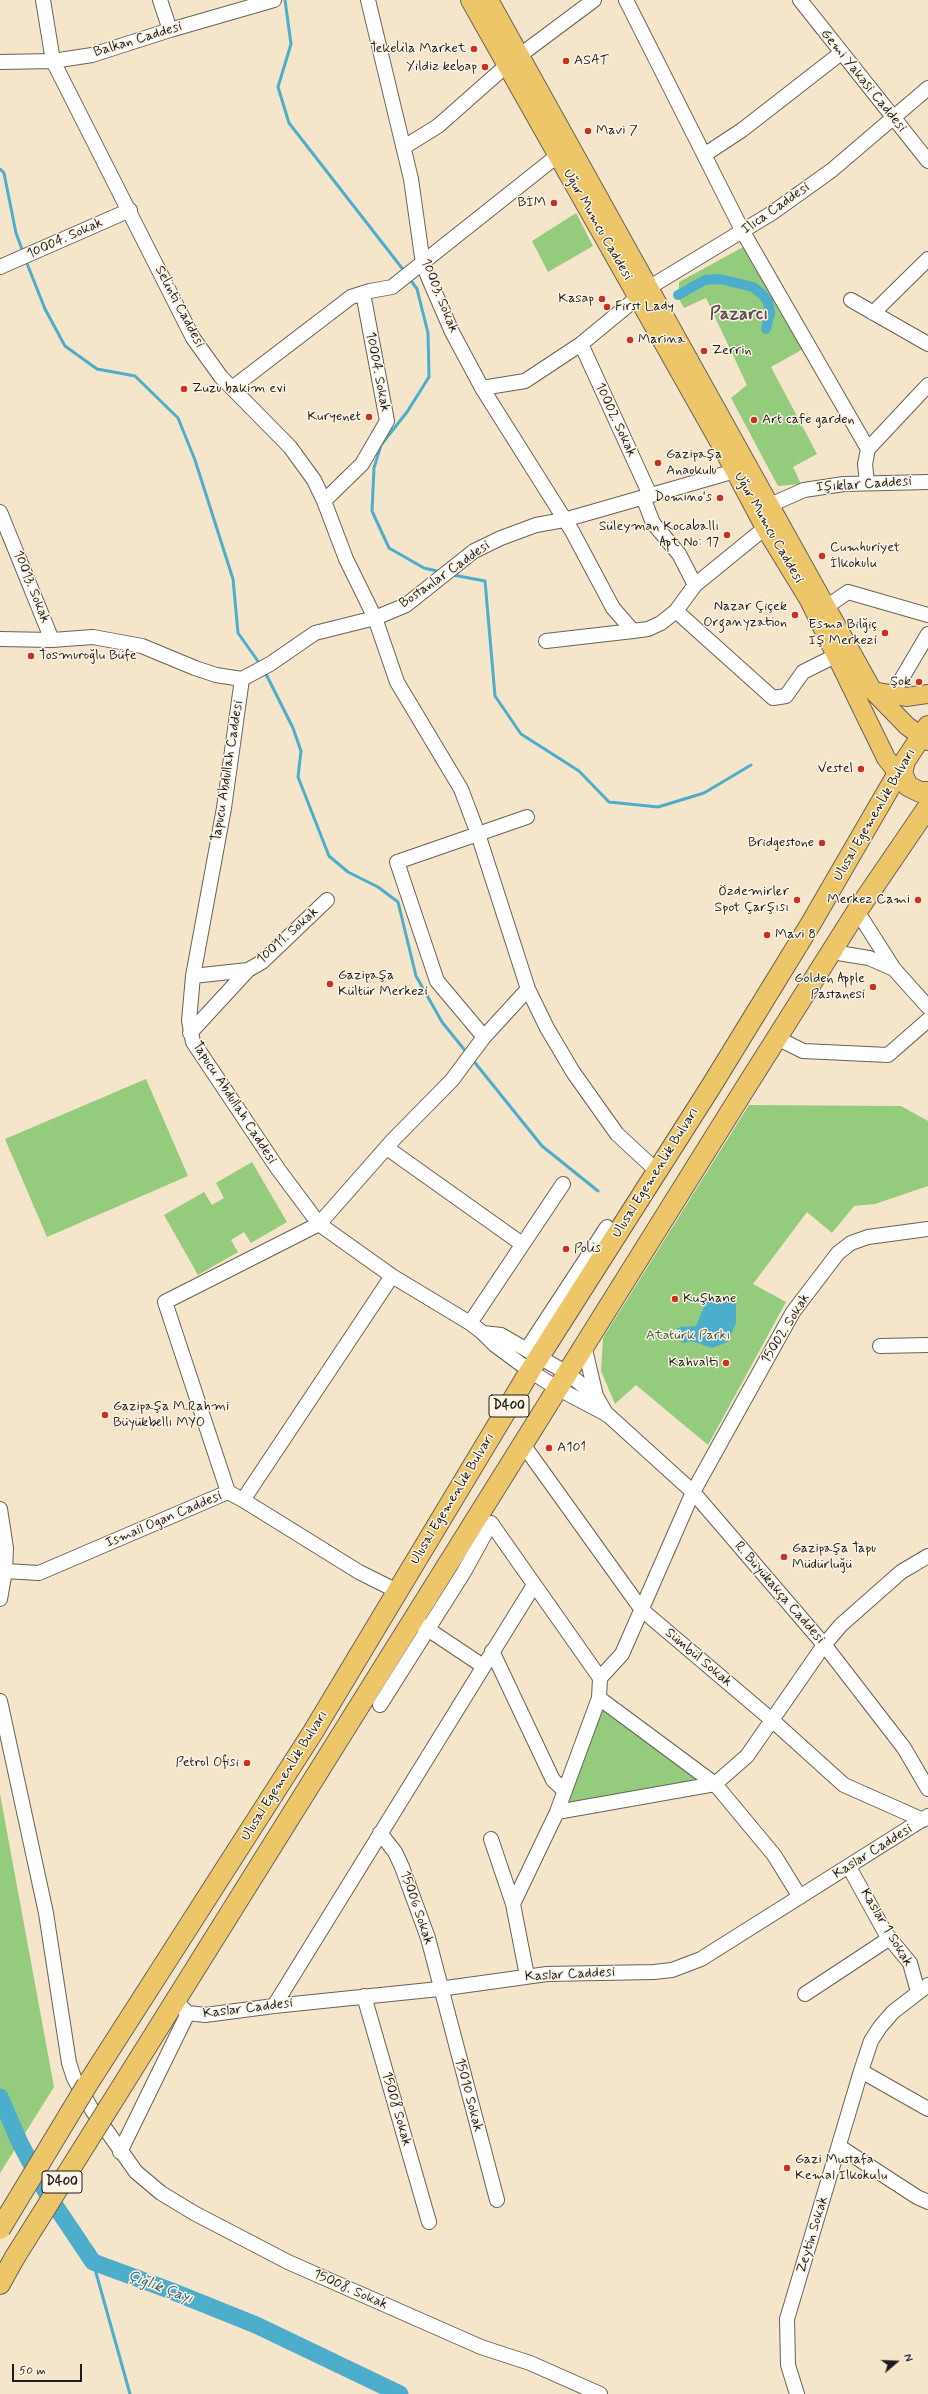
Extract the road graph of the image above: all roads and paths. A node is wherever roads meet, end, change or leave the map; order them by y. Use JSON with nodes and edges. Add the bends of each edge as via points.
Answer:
{"nodes":[{"id":1,"x":44,"y":0,"type":"edge"},
{"id":2,"x":160,"y":0,"type":"edge"},
{"id":3,"x":274,"y":0,"type":"edge"},
{"id":4,"x":368,"y":0,"type":"edge"},
{"id":5,"x":470,"y":0,"type":"edge"},
{"id":6,"x":489,"y":0,"type":"edge"},
{"id":7,"x":594,"y":0,"type":"edge"},
{"id":8,"x":626,"y":0,"type":"edge"},
{"id":9,"x":800,"y":0,"type":"edge"},
{"id":10,"x":170,"y":30,"type":"junction"},
{"id":11,"x":840,"y":54,"type":"junction"},
{"id":12,"x":513,"y":60,"type":"junction"},
{"id":13,"x":53,"y":61,"type":"junction"},
{"id":14,"x":0,"y":62,"type":"edge"},
{"id":15,"x":928,"y":88,"type":"edge"},
{"id":16,"x":893,"y":118,"type":"junction"},
{"id":17,"x":404,"y":147,"type":"junction"},
{"id":18,"x":704,"y":155,"type":"junction"},
{"id":19,"x":557,"y":156,"type":"junction"},
{"id":20,"x":928,"y":161,"type":"edge"},
{"id":21,"x":130,"y":210,"type":"junction"},
{"id":22,"x":743,"y":232,"type":"junction"},
{"id":23,"x":928,"y":259,"type":"edge"},
{"id":24,"x":423,"y":264,"type":"junction"},
{"id":25,"x":0,"y":267,"type":"edge"},
{"id":26,"x":644,"y":292,"type":"junction"},
{"id":27,"x":363,"y":293,"type":"junction"},
{"id":28,"x":851,"y":300,"type":"dead end"},
{"id":29,"x":873,"y":313,"type":"junction"},
{"id":30,"x":581,"y":344,"type":"junction"},
{"id":31,"x":928,"y":344,"type":"edge"},
{"id":32,"x":928,"y":385,"type":"edge"},
{"id":33,"x":232,"y":388,"type":"junction"},
{"id":34,"x":482,"y":388,"type":"junction"},
{"id":35,"x":868,"y":449,"type":"junction"},
{"id":36,"x":735,"y":471,"type":"junction"},
{"id":37,"x":928,"y":482,"type":"edge"},
{"id":38,"x":866,"y":483,"type":"junction"},
{"id":39,"x":646,"y":496,"type":"junction"},
{"id":40,"x":324,"y":501,"type":"junction"},
{"id":41,"x":764,"y":508,"type":"junction"},
{"id":42,"x":0,"y":512,"type":"edge"},
{"id":43,"x":564,"y":520,"type":"junction"},
{"id":44,"x":765,"y":528,"type":"junction"},
{"id":45,"x":695,"y":585,"type":"junction"},
{"id":46,"x":826,"y":607,"type":"junction"},
{"id":47,"x":676,"y":611,"type":"junction"},
{"id":48,"x":928,"y":615,"type":"edge"},
{"id":49,"x":375,"y":618,"type":"junction"},
{"id":50,"x":633,"y":631,"type":"junction"},
{"id":51,"x":928,"y":634,"type":"edge"},
{"id":52,"x":0,"y":639,"type":"edge"},
{"id":53,"x":52,"y":640,"type":"junction"},
{"id":54,"x":546,"y":641,"type":"dead end"},
{"id":55,"x":837,"y":655,"type":"junction"},
{"id":56,"x":242,"y":680,"type":"junction"},
{"id":57,"x":873,"y":691,"type":"junction"},
{"id":58,"x":928,"y":694,"type":"edge"},
{"id":59,"x":892,"y":695,"type":"junction"},
{"id":60,"x":918,"y":764,"type":"edge"},
{"id":61,"x":928,"y":808,"type":"edge"},
{"id":62,"x":527,"y":816,"type":"dead end"},
{"id":63,"x":478,"y":834,"type":"junction"},
{"id":64,"x":327,"y":900,"type":"dead end"},
{"id":65,"x":857,"y":911,"type":"junction"},
{"id":66,"x":832,"y":952,"type":"junction"},
{"id":67,"x":894,"y":969,"type":"junction"},
{"id":68,"x":248,"y":970,"type":"junction"},
{"id":69,"x":193,"y":976,"type":"junction"},
{"id":70,"x":528,"y":989,"type":"junction"},
{"id":71,"x":928,"y":1007,"type":"edge"},
{"id":72,"x":928,"y":1020,"type":"edge"},
{"id":73,"x":190,"y":1033,"type":"junction"},
{"id":74,"x":484,"y":1037,"type":"junction"},
{"id":75,"x":777,"y":1038,"type":"junction"},
{"id":76,"x":387,"y":1148,"type":"junction"},
{"id":77,"x":658,"y":1171,"type":"junction"},
{"id":78,"x":563,"y":1184,"type":"dead end"},
{"id":79,"x":319,"y":1224,"type":"junction"},
{"id":80,"x":608,"y":1227,"type":"dead end"},
{"id":81,"x":928,"y":1229,"type":"edge"},
{"id":82,"x":522,"y":1244,"type":"junction"},
{"id":83,"x":392,"y":1276,"type":"junction"},
{"id":84,"x":470,"y":1323,"type":"junction"},
{"id":85,"x":483,"y":1333,"type":"junction"},
{"id":86,"x":584,"y":1345,"type":"junction"},
{"id":87,"x":928,"y":1345,"type":"edge"},
{"id":88,"x":880,"y":1346,"type":"dead end"},
{"id":89,"x":532,"y":1359,"type":"junction"},
{"id":90,"x":562,"y":1380,"type":"junction"},
{"id":91,"x":596,"y":1396,"type":"junction"},
{"id":92,"x":608,"y":1415,"type":"junction"},
{"id":93,"x":522,"y":1443,"type":"junction"},
{"id":94,"x":228,"y":1492,"type":"junction"},
{"id":95,"x":693,"y":1492,"type":"junction"},
{"id":96,"x":243,"y":1500,"type":"junction"},
{"id":97,"x":0,"y":1509,"type":"edge"},
{"id":98,"x":928,"y":1556,"type":"edge"},
{"id":99,"x":5,"y":1571,"type":"junction"},
{"id":100,"x":534,"y":1585,"type":"junction"},
{"id":101,"x":397,"y":1591,"type":"junction"},
{"id":102,"x":0,"y":1599,"type":"edge"},
{"id":103,"x":642,"y":1610,"type":"junction"},
{"id":104,"x":421,"y":1625,"type":"junction"},
{"id":105,"x":824,"y":1645,"type":"junction"},
{"id":106,"x":492,"y":1651,"type":"junction"},
{"id":107,"x":483,"y":1666,"type":"junction"},
{"id":108,"x":600,"y":1678,"type":"junction"},
{"id":109,"x":599,"y":1698,"type":"junction"},
{"id":110,"x":0,"y":1702,"type":"edge"},
{"id":111,"x":380,"y":1705,"type":"dead end"},
{"id":112,"x":773,"y":1721,"type":"junction"},
{"id":113,"x":715,"y":1784,"type":"junction"},
{"id":114,"x":928,"y":1789,"type":"edge"},
{"id":115,"x":565,"y":1791,"type":"junction"},
{"id":116,"x":557,"y":1812,"type":"junction"},
{"id":117,"x":925,"y":1818,"type":"edge"},
{"id":118,"x":380,"y":1833,"type":"junction"},
{"id":119,"x":491,"y":1840,"type":"dead end"},
{"id":120,"x":849,"y":1867,"type":"junction"},
{"id":121,"x":800,"y":1897,"type":"junction"},
{"id":122,"x":513,"y":1904,"type":"junction"},
{"id":123,"x":890,"y":1938,"type":"junction"},
{"id":124,"x":527,"y":1976,"type":"junction"},
{"id":125,"x":923,"y":1988,"type":"edge"},
{"id":126,"x":439,"y":1989,"type":"junction"},
{"id":127,"x":806,"y":1994,"type":"dead end"},
{"id":128,"x":364,"y":1996,"type":"junction"},
{"id":129,"x":274,"y":2006,"type":"junction"},
{"id":130,"x":182,"y":2007,"type":"junction"},
{"id":131,"x":861,"y":2071,"type":"junction"},
{"id":132,"x":928,"y":2109,"type":"edge"},
{"id":133,"x":840,"y":2147,"type":"junction"},
{"id":134,"x":120,"y":2152,"type":"junction"},
{"id":135,"x":498,"y":2200,"type":"dead end"},
{"id":136,"x":928,"y":2202,"type":"edge"},
{"id":137,"x":429,"y":2222,"type":"dead end"},
{"id":138,"x":0,"y":2229,"type":"edge"},
{"id":139,"x":0,"y":2284,"type":"edge"},
{"id":140,"x":600,"y":2394,"type":"edge"},
{"id":141,"x":797,"y":2394,"type":"edge"}],
"edges":[{"from":1,"to":13,"type":"street","name":"Selinti Caddesi"},
{"from":2,"to":10,"type":"street"},
{"from":3,"to":10,"type":"street","name":"Balkan Caddesi"},
{"from":4,"to":17,"type":"street","name":"10003. Sokak"},
{"from":5,"to":12,"type":"main road","name":"Uğur Mumcu Caddesi"},
{"from":6,"to":12,"type":"main road","name":"Uğur Mumcu Caddesi"},
{"from":7,"to":12,"type":"street"},
{"from":8,"to":18,"type":"street"},
{"from":9,"to":11,"type":"street","name":"Gemi Yakasi Caddesi"},
{"from":10,"to":13,"type":"street","name":"Balkan Caddesi","via":[[92,55]]},
{"from":11,"to":16,"type":"street","name":"Gemi Yakasi Caddesi"},
{"from":11,"to":18,"type":"street","via":[[742,130]]},
{"from":12,"to":17,"type":"street","via":[[438,126]]},
{"from":12,"to":19,"type":"main road","name":"Uğur Mumcu Caddesi"},
{"from":12,"to":26,"type":"main road","name":"Uğur Mumcu Caddesi"},
{"from":13,"to":14,"type":"street","name":"Balkan Caddesi"},
{"from":13,"to":21,"type":"street","name":"Selinti Caddesi"},
{"from":15,"to":16,"type":"street","name":"Ilıca Caddesi"},
{"from":16,"to":20,"type":"street","name":"Gemi Yakasi Caddesi"},
{"from":16,"to":22,"type":"street","name":"Ilıca Caddesi","via":[[832,170]]},
{"from":17,"to":24,"type":"street","name":"10003. Sokak","via":[[416,205]]},
{"from":18,"to":22,"type":"street"},
{"from":19,"to":24,"type":"street"},
{"from":19,"to":26,"type":"main road","name":"Uğur Mumcu Caddesi"},
{"from":21,"to":25,"type":"street","name":"10004. Sokak"},
{"from":21,"to":33,"type":"street","name":"Selinti Caddesi","via":[[193,338]]},
{"from":22,"to":26,"type":"street","name":"Ilıca Caddesi"},
{"from":22,"to":35,"type":"street"},
{"from":23,"to":29,"type":"street"},
{"from":24,"to":27,"type":"street","via":[[392,287]]},
{"from":24,"to":34,"type":"street","name":"10003. Sokak","via":[[452,332]]},
{"from":26,"to":30,"type":"street","name":"Ilıca Caddesi"},
{"from":26,"to":36,"type":"main road","name":"Uğur Mumcu Caddesi"},
{"from":26,"to":41,"type":"main road","name":"Uğur Mumcu Caddesi"},
{"from":27,"to":33,"type":"street","via":[[352,297]]},
{"from":27,"to":40,"type":"street","name":"10004. Sokak","via":[[387,421],[362,464]]},
{"from":28,"to":29,"type":"street"},
{"from":29,"to":31,"type":"street"},
{"from":30,"to":34,"type":"street","name":"Ilıca Caddesi","via":[[525,381]]},
{"from":30,"to":39,"type":"street","name":"10002. Sokak"},
{"from":32,"to":35,"type":"street"},
{"from":33,"to":40,"type":"street","name":"Selinti Caddesi","via":[[290,447],[314,480]]},
{"from":34,"to":43,"type":"street","name":"10003. Sokak"},
{"from":35,"to":38,"type":"street"},
{"from":36,"to":39,"type":"street","name":"Bostanlar Caddesi"},
{"from":36,"to":41,"type":"main road","name":"Uğur Mumcu Caddesi"},
{"from":37,"to":38,"type":"street","name":"Işıklar Caddesi"},
{"from":38,"to":41,"type":"street","name":"Işıklar Caddesi","via":[[804,490]]},
{"from":39,"to":43,"type":"street","name":"Bostanlar Caddesi"},
{"from":39,"to":45,"type":"street","name":"10002. Sokak","via":[[653,522],[679,554]]},
{"from":40,"to":49,"type":"street","name":"Selinti Caddesi","via":[[346,559]]},
{"from":41,"to":44,"type":"main road","name":"Uğur Mumcu Caddesi"},
{"from":41,"to":46,"type":"main road","name":"Uğur Mumcu Caddesi"},
{"from":42,"to":53,"type":"street","name":"10013. Sokak"},
{"from":43,"to":49,"type":"street","name":"Bostanlar Caddesi","via":[[536,525],[481,548],[406,605]]},
{"from":43,"to":50,"type":"street","name":"10003. Sokak","via":[[613,608]]},
{"from":44,"to":45,"type":"street"},
{"from":44,"to":55,"type":"main road","name":"Uğur Mumcu Caddesi","via":[[809,600]]},
{"from":45,"to":47,"type":"street"},
{"from":46,"to":48,"type":"street","via":[[848,592]]},
{"from":46,"to":57,"type":"main road","name":"Uğur Mumcu Caddesi"},
{"from":47,"to":50,"type":"street","via":[[661,623],[648,629]]},
{"from":47,"to":55,"type":"street","via":[[773,698],[786,696],[803,672]]},
{"from":49,"to":56,"type":"street","name":"Bostanlar Caddesi","via":[[315,633]]},
{"from":49,"to":63,"type":"street","name":"Selinti Caddesi","via":[[398,682],[461,789]]},
{"from":50,"to":54,"type":"street"},
{"from":51,"to":59,"type":"street"},
{"from":52,"to":53,"type":"street"},
{"from":53,"to":56,"type":"street","via":[[93,637],[142,646],[195,668]]},
{"from":55,"to":60,"type":"main road","name":"Uğur Mumcu Caddesi","via":[[886,758]]},
{"from":56,"to":69,"type":"street","name":"Tapucu Abdullah Caddesi","via":[[224,808]]},
{"from":57,"to":59,"type":"main road"},
{"from":57,"to":60,"type":"main road","name":"Uğur Mumcu Caddesi","via":[[906,726]]},
{"from":58,"to":59,"type":"main road","via":[[906,697]]},
{"from":60,"to":77,"type":"highway","name":"Ulusal Egemenlik Bulvarı","number":"D400","via":[[810,925]]},
{"from":61,"to":65,"type":"highway","name":"Ulusal Egemenlik Bulvarı","number":"D400"},
{"from":62,"to":63,"type":"street"},
{"from":63,"to":70,"type":"street","name":"Selinti Caddesi"},
{"from":63,"to":74,"type":"street","via":[[397,862],[437,982]]},
{"from":64,"to":68,"type":"street","name":"10011. Sokak","via":[[262,962]]},
{"from":65,"to":66,"type":"highway","name":"Ulusal Egemenlik Bulvarı","number":"D400"},
{"from":65,"to":67,"type":"street"},
{"from":66,"to":67,"type":"street","via":[[869,958]]},
{"from":66,"to":75,"type":"highway","name":"Ulusal Egemenlik Bulvarı","number":"D400"},
{"from":67,"to":71,"type":"street"},
{"from":68,"to":69,"type":"street","name":"10011. Sokak"},
{"from":68,"to":73,"type":"street","name":"10011. Sokak"},
{"from":69,"to":73,"type":"street","name":"Tapucu Abdullah Caddesi","via":[[189,1006]]},
{"from":70,"to":74,"type":"street"},
{"from":70,"to":77,"type":"street","name":"Selinti Caddesi","via":[[573,1072],[616,1134]]},
{"from":72,"to":75,"type":"street","via":[[888,1055],[803,1051]]},
{"from":73,"to":79,"type":"street","name":"Tapucu Abdullah Caddesi","via":[[199,1052],[269,1156]]},
{"from":74,"to":76,"type":"street","via":[[455,1076]]},
{"from":75,"to":86,"type":"highway","name":"Ulusal Egemenlik Bulvarı","number":"D400"},
{"from":76,"to":79,"type":"street"},
{"from":76,"to":82,"type":"street"},
{"from":77,"to":89,"type":"highway","name":"Ulusal Egemenlik Bulvarı","number":"D400"},
{"from":78,"to":82,"type":"street"},
{"from":79,"to":83,"type":"street","name":"Tapucu Abdullah Caddesi"},
{"from":79,"to":94,"type":"street","via":[[165,1302]]},
{"from":80,"to":89,"type":"street"},
{"from":81,"to":95,"type":"street","name":"15002. Sokak","via":[[868,1237],[851,1243],[838,1253],[793,1312]]},
{"from":82,"to":84,"type":"street"},
{"from":83,"to":84,"type":"street","name":"Tapucu Abdullah Caddesi"},
{"from":83,"to":96,"type":"street"},
{"from":84,"to":85,"type":"street","name":"Tapucu Abdullah Caddesi"},
{"from":85,"to":89,"type":"street","name":"Tapucu Abdullah Caddesi","via":[[495,1345]]},
{"from":85,"to":89,"type":"street","name":"Tapucu Abdullah Caddesi","via":[[501,1335]]},
{"from":86,"to":90,"type":"highway","name":"Ulusal Egemenlik Bulvarı","number":"D400"},
{"from":86,"to":91,"type":"street"},
{"from":87,"to":88,"type":"street"},
{"from":89,"to":90,"type":"street","name":"R. Büyükakça Caddesi"},
{"from":89,"to":101,"type":"highway","name":"Ulusal Egemenlik Bulvarı","number":"D400"},
{"from":90,"to":91,"type":"street","name":"R. Büyükakça Caddesi"},
{"from":90,"to":92,"type":"street","name":"R. Büyükakça Caddesi"},
{"from":90,"to":93,"type":"highway","name":"Ulusal Egemenlik Bulvarı","number":"D400"},
{"from":91,"to":92,"type":"street","name":"R. Büyükakça Caddesi"},
{"from":92,"to":95,"type":"street","name":"R. Büyükakça Caddesi"},
{"from":93,"to":103,"type":"street","name":"Sümbül Sokak"},
{"from":93,"to":104,"type":"highway","name":"Ulusal Egemenlik Bulvarı","number":"D400"},
{"from":94,"to":96,"type":"street","name":"Ismail Ogan Caddesi"},
{"from":94,"to":99,"type":"street","name":"Ismail Ogan Caddesi","via":[[39,1573]]},
{"from":95,"to":103,"type":"street","name":"15002. Sokak"},
{"from":95,"to":105,"type":"street","name":"R. Büyükakça Caddesi"},
{"from":96,"to":101,"type":"street","name":"Ismail Ogan Caddesi","via":[[359,1572]]},
{"from":97,"to":99,"type":"street","via":[[6,1548]]},
{"from":98,"to":105,"type":"street","via":[[901,1572],[861,1606]]},
{"from":99,"to":102,"type":"street"},
{"from":100,"to":104,"type":"street","via":[[491,1524]]},
{"from":100,"to":106,"type":"street"},
{"from":100,"to":108,"type":"street"},
{"from":101,"to":138,"type":"highway","name":"Ulusal Egemenlik Bulvarı","number":"D400","bridge":true,"via":[[313,1732],[87,2085]]},
{"from":103,"to":108,"type":"street","name":"15002. Sokak","via":[[622,1654]]},
{"from":103,"to":112,"type":"street","name":"Sümbül Sokak"},
{"from":104,"to":107,"type":"street"},
{"from":104,"to":111,"type":"street"},
{"from":104,"to":130,"type":"highway","name":"Ulusal Egemenlik Bulvarı","number":"D400"},
{"from":105,"to":112,"type":"street"},
{"from":105,"to":114,"type":"street","name":"R. Büyükakça Caddesi","via":[[904,1748]]},
{"from":106,"to":107,"type":"street"},
{"from":106,"to":115,"type":"street","via":[[553,1780]]},
{"from":107,"to":118,"type":"street"},
{"from":108,"to":109,"type":"street"},
{"from":109,"to":113,"type":"street"},
{"from":109,"to":115,"type":"street"},
{"from":110,"to":134,"type":"street","name":"15008. Sokak","via":[[46,1914],[69,2063],[81,2092]]},
{"from":112,"to":113,"type":"street","via":[[747,1756]]},
{"from":112,"to":117,"type":"street","name":"Sümbül Sokak","via":[[844,1785]]},
{"from":113,"to":116,"type":"street"},
{"from":113,"to":121,"type":"street","via":[[774,1855]]},
{"from":115,"to":116,"type":"street"},
{"from":116,"to":122,"type":"street"},
{"from":117,"to":120,"type":"street","name":"Kaslar Caddesi"},
{"from":118,"to":126,"type":"street","name":"15006 Sokak","via":[[395,1852],[411,1888],[431,1949]]},
{"from":118,"to":129,"type":"street"},
{"from":119,"to":122,"type":"street"},
{"from":120,"to":121,"type":"street","name":"Kaslar Caddesi"},
{"from":120,"to":123,"type":"street","name":"Kaslar 1 Sokak"},
{"from":121,"to":124,"type":"street","name":"Kaslar Caddesi","via":[[701,1959],[679,1967],[654,1972]]},
{"from":122,"to":124,"type":"street"},
{"from":123,"to":125,"type":"street","name":"Kaslar 1 Sokak","via":[[910,1963]]},
{"from":123,"to":127,"type":"street"},
{"from":124,"to":126,"type":"street","name":"Kaslar Caddesi"},
{"from":125,"to":131,"type":"street","name":"Zeytin Sokak","via":[[893,2012],[880,2027],[871,2041]]},
{"from":126,"to":128,"type":"street","name":"Kaslar Caddesi"},
{"from":126,"to":135,"type":"street","name":"15010 Sokak"},
{"from":128,"to":129,"type":"street","name":"Kaslar Caddesi"},
{"from":128,"to":137,"type":"street","name":"15008 Sokak"},
{"from":129,"to":130,"type":"street","name":"Kaslar Caddesi","via":[[205,2015]]},
{"from":130,"to":134,"type":"street"},
{"from":130,"to":139,"type":"highway","name":"Ulusal Egemenlik Bulvarı","number":"D400","bridge":true,"via":[[109,2107]]},
{"from":131,"to":132,"type":"street"},
{"from":131,"to":133,"type":"street","name":"Zeytin Sokak"},
{"from":133,"to":136,"type":"street"},
{"from":133,"to":141,"type":"street","name":"Zeytin Sokak","via":[[787,2319],[788,2365]]},
{"from":134,"to":140,"type":"street","name":"15008. Sokak","via":[[136,2172],[161,2193],[288,2262],[480,2347],[530,2363]]}]}
